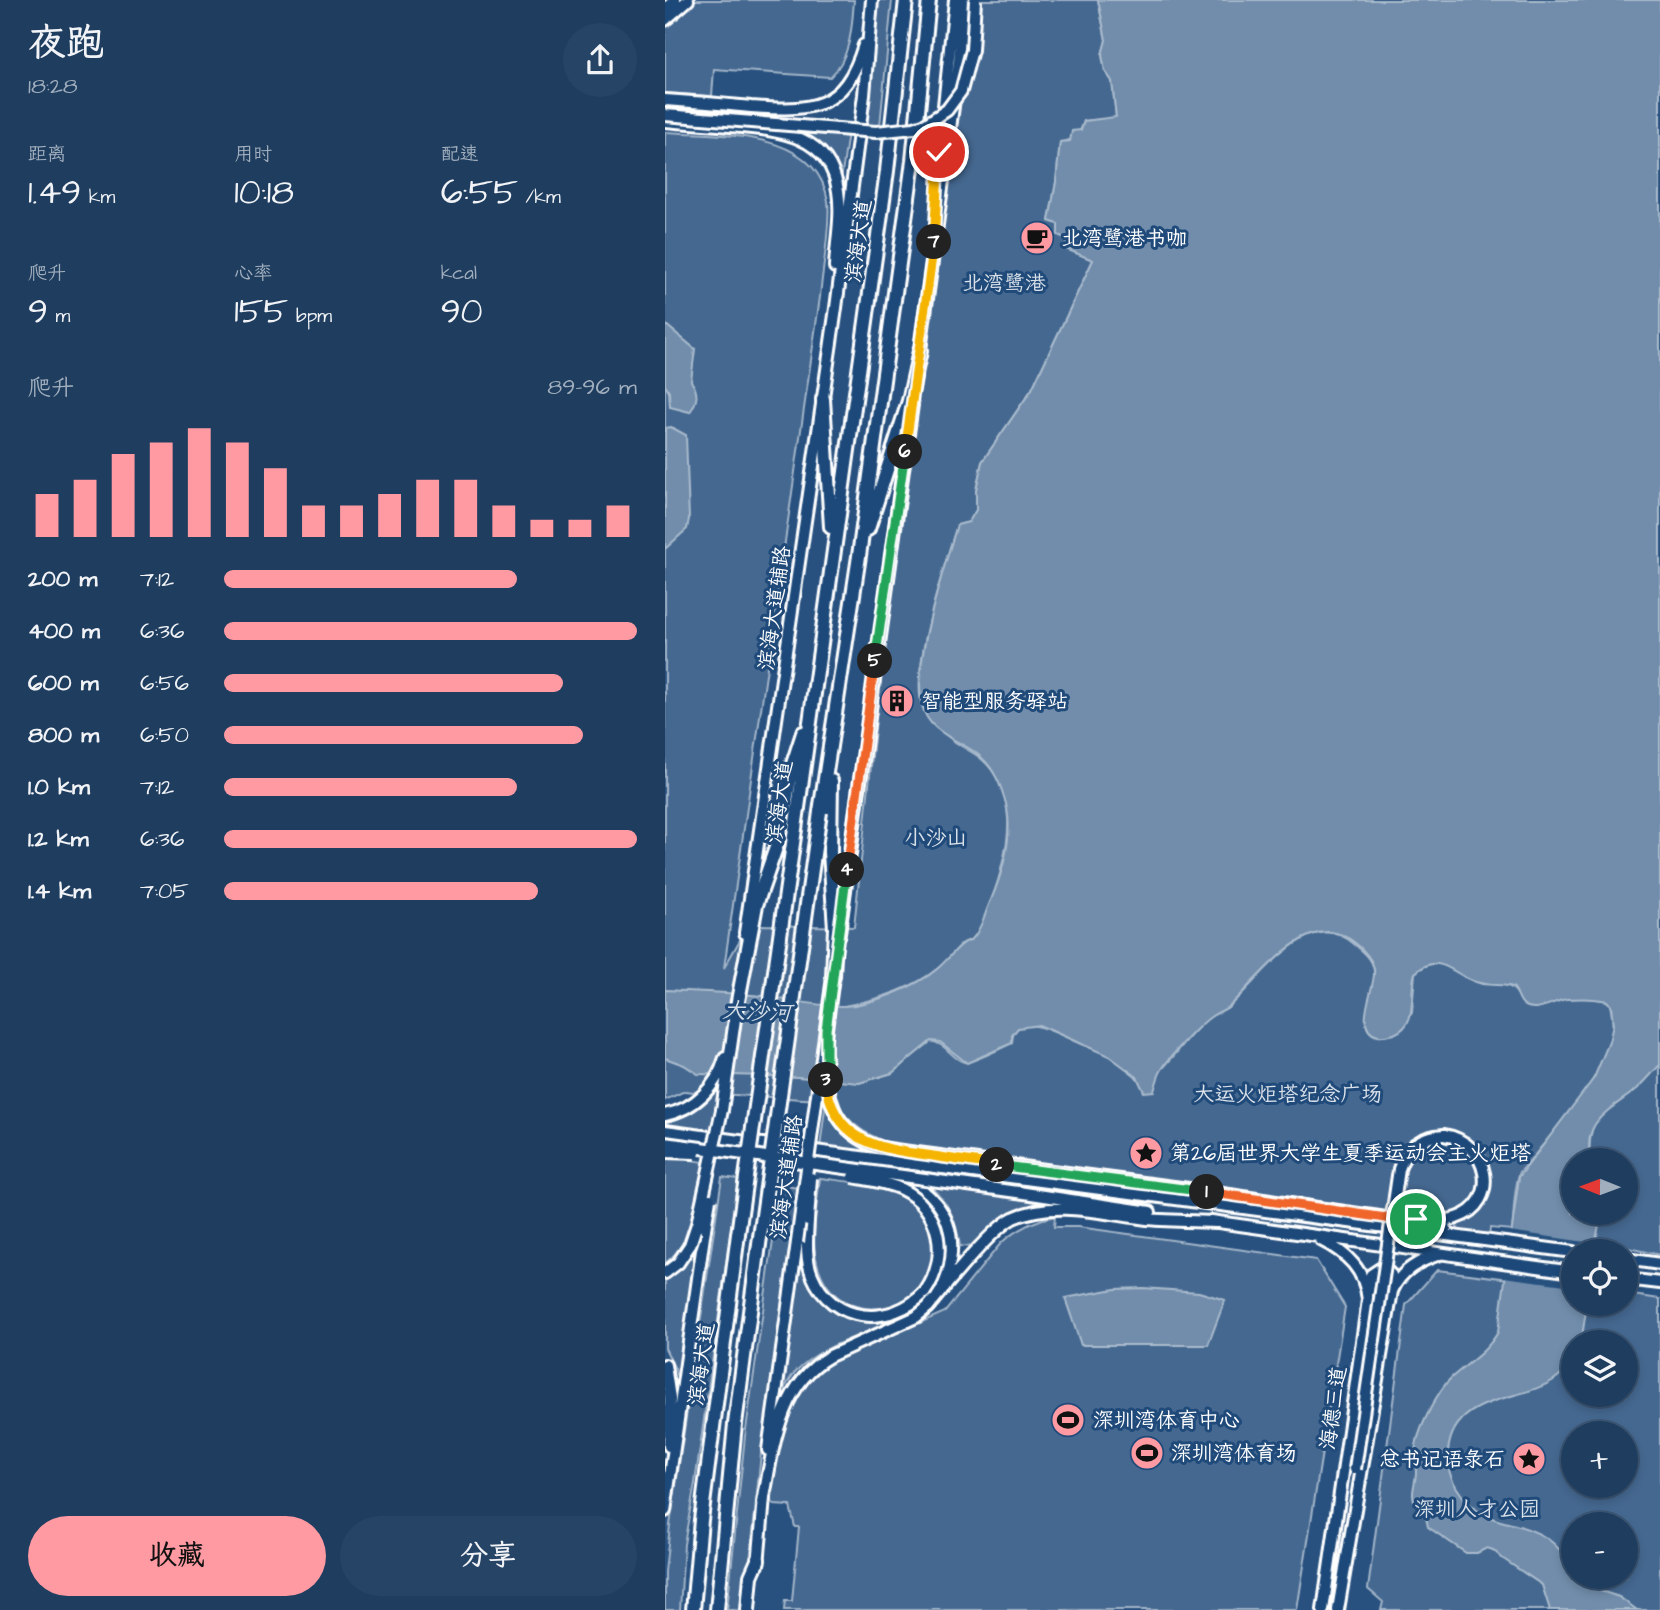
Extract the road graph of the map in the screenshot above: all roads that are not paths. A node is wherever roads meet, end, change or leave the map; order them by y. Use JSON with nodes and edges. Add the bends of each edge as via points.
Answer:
{"nodes":[{"id":1,"x":675,"y":0,"type":"edge"},
{"id":2,"x":688,"y":0,"type":"edge"},
{"id":3,"x":906,"y":0,"type":"edge"},
{"id":4,"x":929,"y":0,"type":"edge"},
{"id":5,"x":955,"y":0,"type":"edge"},
{"id":6,"x":964,"y":0,"type":"edge"},
{"id":7,"x":975,"y":0,"type":"edge"},
{"id":8,"x":872,"y":6,"type":"edge"},
{"id":9,"x":665,"y":9,"type":"edge"},
{"id":10,"x":665,"y":20,"type":"edge"},
{"id":11,"x":665,"y":100,"type":"edge"},
{"id":12,"x":665,"y":115,"type":"edge"},
{"id":13,"x":665,"y":121,"type":"edge"},
{"id":14,"x":934,"y":242,"type":"junction"},
{"id":15,"x":836,"y":308,"type":"junction"},
{"id":16,"x":920,"y":351,"type":"junction"},
{"id":17,"x":823,"y":399,"type":"junction"},
{"id":18,"x":859,"y":556,"type":"junction"},
{"id":19,"x":833,"y":558,"type":"junction"},
{"id":20,"x":792,"y":807,"type":"junction"},
{"id":21,"x":825,"y":813,"type":"junction"},
{"id":22,"x":833,"y":977,"type":"junction"},
{"id":23,"x":735,"y":1017,"type":"junction"},
{"id":24,"x":826,"y":1030,"type":"junction"},
{"id":25,"x":722,"y":1110,"type":"junction"},
{"id":26,"x":665,"y":1115,"type":"edge"},
{"id":27,"x":812,"y":1128,"type":"junction"},
{"id":28,"x":665,"y":1133,"type":"edge"},
{"id":29,"x":665,"y":1143,"type":"edge"},
{"id":30,"x":815,"y":1151,"type":"junction"},
{"id":31,"x":665,"y":1152,"type":"edge"},
{"id":32,"x":743,"y":1154,"type":"junction"},
{"id":33,"x":806,"y":1164,"type":"junction"},
{"id":34,"x":1107,"y":1189,"type":"junction"},
{"id":35,"x":1189,"y":1189,"type":"junction"},
{"id":36,"x":1393,"y":1219,"type":"junction"},
{"id":37,"x":1217,"y":1222,"type":"junction"},
{"id":38,"x":1313,"y":1235,"type":"junction"},
{"id":39,"x":1497,"y":1242,"type":"junction"},
{"id":40,"x":1561,"y":1250,"type":"edge"},
{"id":41,"x":1442,"y":1253,"type":"junction"},
{"id":42,"x":1638,"y":1261,"type":"edge"},
{"id":43,"x":1660,"y":1264,"type":"edge"},
{"id":44,"x":955,"y":1268,"type":"junction"},
{"id":45,"x":1561,"y":1270,"type":"edge"},
{"id":46,"x":665,"y":1273,"type":"edge"},
{"id":47,"x":1638,"y":1280,"type":"edge"},
{"id":48,"x":1660,"y":1283,"type":"edge"},
{"id":49,"x":1368,"y":1300,"type":"junction"},
{"id":50,"x":1389,"y":1301,"type":"junction"},
{"id":51,"x":665,"y":1366,"type":"edge"},
{"id":52,"x":1340,"y":1491,"type":"junction"},
{"id":53,"x":1353,"y":1493,"type":"junction"},
{"id":54,"x":667,"y":1494,"type":"junction"},
{"id":55,"x":763,"y":1503,"type":"junction"},
{"id":56,"x":665,"y":1511,"type":"edge"},
{"id":57,"x":701,"y":1520,"type":"junction"},
{"id":58,"x":1352,"y":1522,"type":"junction"},
{"id":59,"x":758,"y":1560,"type":"junction"},
{"id":60,"x":684,"y":1610,"type":"edge"},
{"id":61,"x":693,"y":1610,"type":"edge"},
{"id":62,"x":717,"y":1610,"type":"edge"},
{"id":63,"x":748,"y":1610,"type":"edge"},
{"id":64,"x":754,"y":1610,"type":"edge"},
{"id":65,"x":1323,"y":1610,"type":"edge"},
{"id":66,"x":1338,"y":1610,"type":"edge"}],
"edges":[{"from":1,"to":9,"type":"main road"},
{"from":2,"to":10,"type":"main road"},
{"from":3,"to":19,"type":"highway","name":"滨海大道","via":[[889,159]]},
{"from":4,"to":18,"type":"highway","name":"滨海大道","via":[[915,149]]},
{"from":5,"to":14,"type":"main road"},
{"from":6,"to":14,"type":"main road","name":"滨海大道辅路"},
{"from":7,"to":12,"type":"main road","bridge":true,"via":[[972,50],[961,91],[947,110],[926,124],[876,132]]},
{"from":8,"to":11,"type":"main road","via":[[854,69],[840,90],[820,105],[786,109]]},
{"from":8,"to":15,"type":"main road","name":"滨海大道辅路"},
{"from":13,"to":15,"type":"main road","via":[[782,132],[804,140],[823,156],[839,194]]},
{"from":14,"to":16,"type":"main road","name":"滨海大道辅路"},
{"from":15,"to":17,"type":"main road","name":"滨海大道辅路"},
{"from":16,"to":18,"type":"highway","via":[[905,417]]},
{"from":16,"to":22,"type":"main road","name":"滨海大道辅路"},
{"from":17,"to":19,"type":"highway"},
{"from":17,"to":23,"type":"main road","name":"滨海大道辅路"},
{"from":18,"to":21,"type":"highway","name":"滨海大道","via":[[832,726]]},
{"from":19,"to":20,"type":"highway","name":"滨海大道"},
{"from":20,"to":23,"type":"highway","via":[[756,905]]},
{"from":20,"to":57,"type":"highway","name":"滨海大道","bridge":true},
{"from":21,"to":22,"type":"highway","via":[[835,928]]},
{"from":21,"to":62,"type":"highway","name":"滨海大道","bridge":true,"via":[[760,1237]]},
{"from":22,"to":24,"type":"main road","name":"滨海大道辅路","bridge":true},
{"from":23,"to":25,"type":"main road","name":"滨海大道辅路"},
{"from":23,"to":26,"type":"main road","via":[[724,1063],[710,1089],[693,1104]]},
{"from":24,"to":27,"type":"main road","name":"滨海大道辅路","bridge":true},
{"from":24,"to":35,"type":"main road","bridge":true,"via":[[828,1092],[849,1131],[862,1140],[890,1150]]},
{"from":25,"to":46,"type":"main road","bridge":true,"via":[[690,1245]]},
{"from":25,"to":54,"type":"main road","name":"滨海大道辅路","bridge":true},
{"from":27,"to":33,"type":"main road","bridge":true,"via":[[808,1220],[809,1265],[818,1287],[834,1304],[858,1315],[904,1310],[925,1292],[937,1272],[940,1248],[933,1221],[921,1202],[890,1185]]},
{"from":27,"to":55,"type":"main road","name":"滨海大道辅路","bridge":true},
{"from":28,"to":30,"type":"main road"},
{"from":29,"to":32,"type":"main road","bridge":true},
{"from":30,"to":34,"type":"main road"},
{"from":30,"to":44,"type":"main road","via":[[870,1164],[915,1183],[940,1209]]},
{"from":31,"to":32,"type":"main road","bridge":true},
{"from":32,"to":33,"type":"main road","bridge":true},
{"from":33,"to":37,"type":"main road","bridge":true},
{"from":34,"to":35,"type":"main road"},
{"from":34,"to":39,"type":"main road"},
{"from":35,"to":36,"type":"main road"},
{"from":36,"to":39,"type":"main road"},
{"from":36,"to":53,"type":"main road","bridge":true,"via":[[1452,1219],[1469,1212],[1478,1202],[1484,1182],[1480,1158],[1466,1142],[1430,1136],[1408,1151],[1399,1169]]},
{"from":37,"to":38,"type":"main road"},
{"from":37,"to":44,"type":"main road","via":[[1038,1210],[1012,1219]]},
{"from":38,"to":41,"type":"main road"},
{"from":38,"to":49,"type":"main road","name":"海德三道","via":[[1354,1263]]},
{"from":39,"to":40,"type":"main road"},
{"from":41,"to":45,"type":"main road"},
{"from":41,"to":50,"type":"main road","name":"海德三道","via":[[1405,1273]]},
{"from":42,"to":43,"type":"main road"},
{"from":44,"to":55,"type":"main road","via":[[916,1317],[819,1362],[794,1388],[784,1410]]},
{"from":47,"to":48,"type":"main road"},
{"from":49,"to":50,"type":"main road","via":[[1371,1275],[1383,1269],[1392,1278]]},
{"from":49,"to":52,"type":"main road","name":"海德三道"},
{"from":50,"to":58,"type":"main road","name":"海德三道"},
{"from":51,"to":54,"type":"main road","via":[[670,1399]]},
{"from":52,"to":53,"type":"main road"},
{"from":52,"to":65,"type":"main road","name":"海德三道"},
{"from":53,"to":58,"type":"main road"},
{"from":54,"to":56,"type":"main road","name":"滨海大道辅路"},
{"from":55,"to":59,"type":"main road","name":"滨海大道辅路"},
{"from":57,"to":60,"type":"highway"},
{"from":57,"to":61,"type":"highway","name":"滨海大道"},
{"from":58,"to":66,"type":"main road","name":"海德三道"},
{"from":59,"to":63,"type":"highway","via":[[751,1577]]},
{"from":59,"to":64,"type":"main road","name":"滨海大道辅路"}]}
